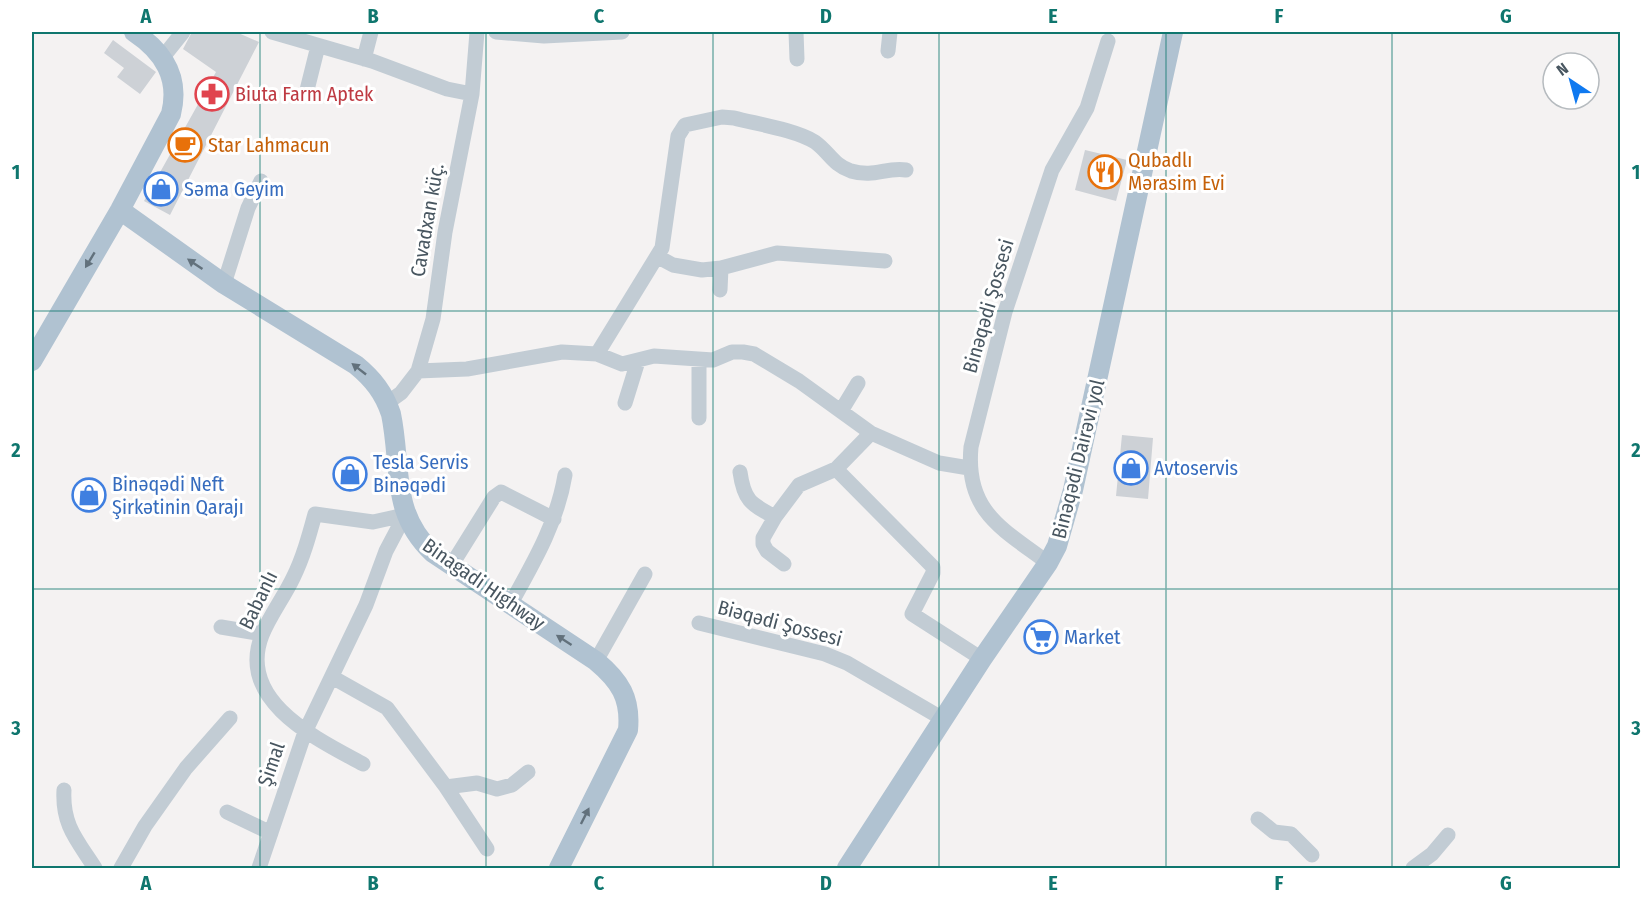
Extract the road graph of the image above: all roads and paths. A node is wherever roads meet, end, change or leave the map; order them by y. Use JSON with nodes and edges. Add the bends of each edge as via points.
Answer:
{"nodes":[{"id":1,"x":134,"y":32,"type":"edge"},
{"id":2,"x":183,"y":32,"type":"edge"},
{"id":3,"x":272,"y":32,"type":"edge"},
{"id":4,"x":371,"y":32,"type":"edge"},
{"id":5,"x":477,"y":32,"type":"edge"},
{"id":6,"x":496,"y":32,"type":"edge"},
{"id":7,"x":622,"y":32,"type":"edge"},
{"id":8,"x":796,"y":32,"type":"edge"},
{"id":9,"x":890,"y":32,"type":"edge"},
{"id":10,"x":1173,"y":32,"type":"edge"},
{"id":11,"x":1108,"y":41,"type":"dead end"},
{"id":12,"x":318,"y":46,"type":"junction"},
{"id":13,"x":888,"y":51,"type":"dead end"},
{"id":14,"x":163,"y":57,"type":"junction"},
{"id":15,"x":364,"y":59,"type":"junction"},
{"id":16,"x":797,"y":59,"type":"dead end"},
{"id":17,"x":307,"y":90,"type":"dead end"},
{"id":18,"x":472,"y":94,"type":"junction"},
{"id":19,"x":906,"y":170,"type":"dead end"},
{"id":20,"x":261,"y":181,"type":"dead end"},
{"id":21,"x":120,"y":210,"type":"junction"},
{"id":22,"x":658,"y":257,"type":"junction"},
{"id":23,"x":885,"y":261,"type":"dead end"},
{"id":24,"x":721,"y":268,"type":"junction"},
{"id":25,"x":224,"y":284,"type":"junction"},
{"id":26,"x":720,"y":290,"type":"dead end"},
{"id":27,"x":597,"y":354,"type":"junction"},
{"id":28,"x":32,"y":361,"type":"edge"},
{"id":29,"x":638,"y":361,"type":"junction"},
{"id":30,"x":699,"y":361,"type":"junction"},
{"id":31,"x":418,"y":371,"type":"junction"},
{"id":32,"x":858,"y":382,"type":"dead end"},
{"id":33,"x":387,"y":403,"type":"junction"},
{"id":34,"x":625,"y":403,"type":"dead end"},
{"id":35,"x":841,"y":411,"type":"junction"},
{"id":36,"x":699,"y":418,"type":"dead end"},
{"id":37,"x":871,"y":433,"type":"junction"},
{"id":38,"x":969,"y":468,"type":"junction"},
{"id":39,"x":836,"y":469,"type":"junction"},
{"id":40,"x":740,"y":472,"type":"dead end"},
{"id":41,"x":566,"y":475,"type":"dead end"},
{"id":42,"x":405,"y":515,"type":"junction"},
{"id":43,"x":775,"y":517,"type":"junction"},
{"id":44,"x":554,"y":519,"type":"junction"},
{"id":45,"x":1048,"y":563,"type":"junction"},
{"id":46,"x":784,"y":564,"type":"dead end"},
{"id":47,"x":451,"y":566,"type":"junction"},
{"id":48,"x":645,"y":573,"type":"dead end"},
{"id":49,"x":510,"y":605,"type":"junction"},
{"id":50,"x":699,"y":623,"type":"dead end"},
{"id":51,"x":221,"y":627,"type":"dead end"},
{"id":52,"x":262,"y":634,"type":"junction"},
{"id":53,"x":982,"y":658,"type":"junction"},
{"id":54,"x":596,"y":661,"type":"junction"},
{"id":55,"x":332,"y":677,"type":"junction"},
{"id":56,"x":230,"y":718,"type":"dead end"},
{"id":57,"x":943,"y":719,"type":"junction"},
{"id":58,"x":305,"y":732,"type":"junction"},
{"id":59,"x":363,"y":764,"type":"dead end"},
{"id":60,"x":528,"y":772,"type":"dead end"},
{"id":61,"x":447,"y":787,"type":"junction"},
{"id":62,"x":64,"y":790,"type":"dead end"},
{"id":63,"x":227,"y":812,"type":"dead end"},
{"id":64,"x":1258,"y":819,"type":"dead end"},
{"id":65,"x":270,"y":833,"type":"junction"},
{"id":66,"x":1448,"y":835,"type":"dead end"},
{"id":67,"x":487,"y":849,"type":"dead end"},
{"id":68,"x":1312,"y":855,"type":"dead end"},
{"id":69,"x":95,"y":868,"type":"edge"},
{"id":70,"x":121,"y":868,"type":"edge"},
{"id":71,"x":260,"y":868,"type":"edge"},
{"id":72,"x":559,"y":868,"type":"edge"},
{"id":73,"x":847,"y":868,"type":"edge"},
{"id":74,"x":1413,"y":868,"type":"edge"}],
"edges":[{"from":1,"to":14,"type":"main road"},
{"from":2,"to":14,"type":"street"},
{"from":3,"to":12,"type":"street"},
{"from":4,"to":15,"type":"street"},
{"from":5,"to":18,"type":"street","name":"Cavadxan küç."},
{"from":6,"to":7,"type":"street","via":[[544,36]]},
{"from":8,"to":16,"type":"street"},
{"from":9,"to":13,"type":"street"},
{"from":10,"to":45,"type":"main road","name":"Binəqədi Dairəvi yol","via":[[1073,490],[1057,546]]},
{"from":11,"to":38,"type":"street","name":"Binəqədi Şossesi","via":[[1087,108],[1052,170],[1005,312],[970,447]]},
{"from":12,"to":15,"type":"street"},
{"from":12,"to":17,"type":"street"},
{"from":14,"to":21,"type":"main road","via":[[174,81],[171,114]]},
{"from":15,"to":18,"type":"street"},
{"from":18,"to":31,"type":"street","name":"Cavadxan küç.","via":[[445,232],[433,319]]},
{"from":19,"to":22,"type":"street","via":[[875,175],[850,170],[837,165],[807,138],[734,118],[690,122],[678,136]]},
{"from":20,"to":25,"type":"street","via":[[248,208]]},
{"from":25,"to":21,"type":"main road","name":"Binagadi Highway","one_way":true},
{"from":21,"to":28,"type":"main road","one_way":true},
{"from":22,"to":24,"type":"street","via":[[688,269]]},
{"from":22,"to":27,"type":"street"},
{"from":23,"to":24,"type":"street","via":[[777,253]]},
{"from":24,"to":26,"type":"street"},
{"from":33,"to":25,"type":"main road","name":"Binagadi Highway","one_way":true,"via":[[372,379],[356,365]]},
{"from":27,"to":29,"type":"street","via":[[621,364]]},
{"from":27,"to":31,"type":"street","via":[[562,352],[466,369]]},
{"from":29,"to":30,"type":"street","via":[[654,356]]},
{"from":29,"to":34,"type":"street"},
{"from":30,"to":35,"type":"street","via":[[732,352],[753,354]]},
{"from":30,"to":36,"type":"street"},
{"from":31,"to":33,"type":"street","name":"Cavadxan küç.","via":[[401,393]]},
{"from":32,"to":35,"type":"street"},
{"from":33,"to":42,"type":"main road","name":"Binagadi Highway"},
{"from":35,"to":37,"type":"street"},
{"from":37,"to":38,"type":"street","via":[[939,462]]},
{"from":37,"to":39,"type":"street"},
{"from":38,"to":45,"type":"street","name":"Binəqədi Şossesi","via":[[986,514]]},
{"from":39,"to":43,"type":"street","via":[[800,485]]},
{"from":39,"to":53,"type":"street","via":[[933,567],[912,614]]},
{"from":40,"to":43,"type":"street","via":[[742,491],[748,500]]},
{"from":41,"to":44,"type":"street"},
{"from":42,"to":47,"type":"main road","name":"Binagadi Highway","via":[[423,543]]},
{"from":42,"to":52,"type":"street","name":"Babanlı","via":[[374,522],[315,514],[301,561]]},
{"from":42,"to":55,"type":"street","name":"Şimal"},
{"from":43,"to":46,"type":"street","via":[[763,544]]},
{"from":44,"to":47,"type":"street","via":[[501,492],[494,497]]},
{"from":44,"to":49,"type":"street","via":[[546,542]]},
{"from":45,"to":53,"type":"main road","name":"Binəqədi Dairəvi yol"},
{"from":47,"to":49,"type":"main road","name":"Binagadi Highway"},
{"from":48,"to":54,"type":"street"},
{"from":54,"to":49,"type":"main road","name":"Binagadi Highway","one_way":true},
{"from":50,"to":57,"type":"street","name":"Biəqədi Şossesi","via":[[825,654]]},
{"from":51,"to":52,"type":"street"},
{"from":52,"to":58,"type":"street","name":"Babanlı","via":[[256,656],[258,675],[290,720]]},
{"from":53,"to":57,"type":"main road","name":"Binəqədi Dairəvi yol"},
{"from":72,"to":54,"type":"main road","name":"Binagadi Highway","one_way":true,"via":[[628,730],[630,711],[626,697]]},
{"from":55,"to":58,"type":"street","name":"Şimal"},
{"from":55,"to":61,"type":"street","via":[[387,708]]},
{"from":56,"to":70,"type":"street","via":[[186,768]]},
{"from":57,"to":73,"type":"main road","name":"Binəqədi Dairəvi yol"},
{"from":58,"to":59,"type":"street","name":"Babanlı"},
{"from":58,"to":65,"type":"street","name":"Şimal"},
{"from":60,"to":61,"type":"street","via":[[512,785],[497,789],[477,783]]},
{"from":61,"to":67,"type":"street"},
{"from":62,"to":69,"type":"street","via":[[66,822]]},
{"from":63,"to":65,"type":"street"},
{"from":64,"to":68,"type":"street","via":[[1274,832],[1291,834]]},
{"from":65,"to":71,"type":"street","name":"Şimal"},
{"from":66,"to":74,"type":"street"}]}
